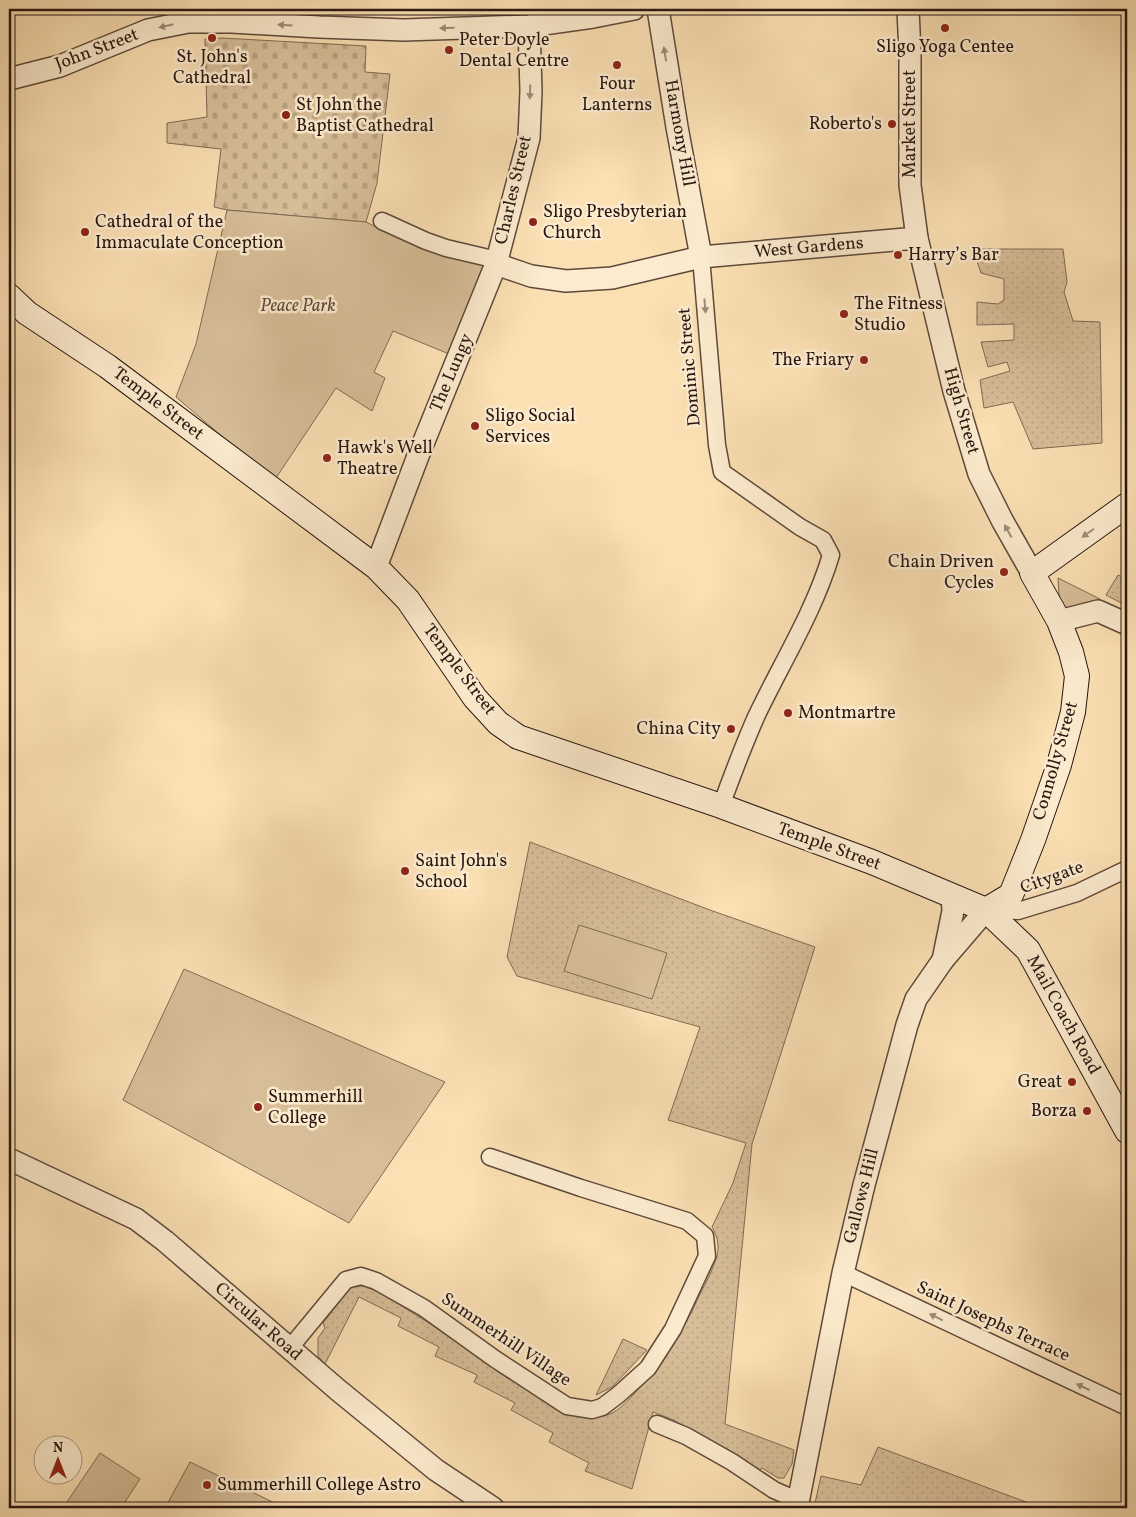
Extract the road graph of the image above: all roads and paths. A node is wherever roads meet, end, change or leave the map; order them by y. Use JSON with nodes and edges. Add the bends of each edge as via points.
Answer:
{"nodes":[{"id":1,"x":634,"y":9,"type":"edge"},
{"id":2,"x":658,"y":9,"type":"edge"},
{"id":3,"x":908,"y":9,"type":"edge"},
{"id":4,"x":529,"y":26,"type":"junction"},
{"id":5,"x":9,"y":79,"type":"edge"},
{"id":6,"x":382,"y":221,"type":"dead end"},
{"id":7,"x":917,"y":238,"type":"junction"},
{"id":8,"x":701,"y":257,"type":"junction"},
{"id":9,"x":497,"y":262,"type":"junction"},
{"id":10,"x":11,"y":301,"type":"edge"},
{"id":11,"x":1127,"y":505,"type":"edge"},
{"id":12,"x":376,"y":567,"type":"junction"},
{"id":13,"x":1032,"y":573,"type":"junction"},
{"id":14,"x":1059,"y":621,"type":"junction"},
{"id":15,"x":1127,"y":624,"type":"edge"},
{"id":16,"x":721,"y":806,"type":"junction"},
{"id":17,"x":1127,"y":869,"type":"edge"},
{"id":18,"x":952,"y":895,"type":"junction"},
{"id":19,"x":986,"y":910,"type":"junction"},
{"id":20,"x":943,"y":960,"type":"junction"},
{"id":21,"x":1127,"y":1129,"type":"edge"},
{"id":22,"x":490,"y":1157,"type":"dead end"},
{"id":23,"x":9,"y":1159,"type":"edge"},
{"id":24,"x":843,"y":1272,"type":"junction"},
{"id":25,"x":289,"y":1349,"type":"junction"},
{"id":26,"x":1127,"y":1407,"type":"edge"},
{"id":27,"x":657,"y":1424,"type":"dead end"},
{"id":28,"x":798,"y":1504,"type":"edge"},
{"id":29,"x":493,"y":1508,"type":"edge"}],
"edges":[{"from":1,"to":4,"type":"street","name":"John Street"},
{"from":8,"to":2,"type":"street","name":"Harmony Hill","one_way":true},
{"from":3,"to":7,"type":"street","name":"Market Street","via":[[910,185]]},
{"from":4,"to":5,"type":"street","name":"John Street","one_way":true,"via":[[404,30],[188,22],[148,30],[60,66]]},
{"from":4,"to":9,"type":"street","name":"Charles Street","one_way":true,"via":[[529,138]]},
{"from":6,"to":9,"type":"street","via":[[426,241]]},
{"from":7,"to":8,"type":"street","name":"West Gardens"},
{"from":13,"to":7,"type":"street","name":"High Street","one_way":true,"via":[[979,474],[954,391]]},
{"from":8,"to":9,"type":"street","name":"West Gardens","via":[[612,278],[566,281],[531,276]]},
{"from":8,"to":16,"type":"street","name":"Dominic Street","one_way":true,"via":[[722,472],[823,540],[831,555],[826,572],[756,719]]},
{"from":9,"to":12,"type":"street","name":"The Lungy"},
{"from":10,"to":12,"type":"main road","name":"Temple Street","via":[[107,366]]},
{"from":11,"to":13,"type":"main road","one_way":true},
{"from":12,"to":16,"type":"main road","name":"Temple Street","via":[[408,600],[475,698],[498,723],[518,737]]},
{"from":13,"to":14,"type":"main road","name":"Connolly Street"},
{"from":14,"to":15,"type":"street","via":[[1098,611]]},
{"from":14,"to":19,"type":"main road","name":"Connolly Street","via":[[1077,676],[1073,712],[1059,765],[1011,895]]},
{"from":16,"to":18,"type":"main road","name":"Temple Street"},
{"from":17,"to":19,"type":"street","name":"Citygate","via":[[1077,893],[1018,912]]},
{"from":18,"to":19,"type":"main road","name":"Temple Street"},
{"from":18,"to":20,"type":"street","via":[[953,911]]},
{"from":19,"to":20,"type":"street","name":"Gallows Hill"},
{"from":19,"to":21,"type":"main road","name":"Mail Coach Road","via":[[1028,950]]},
{"from":20,"to":24,"type":"street","name":"Gallows Hill","via":[[916,1000],[907,1026]]},
{"from":22,"to":25,"type":"street","name":"Summerhill Village","via":[[687,1220],[705,1236],[707,1256],[673,1329],[648,1368],[602,1407],[592,1410],[567,1406],[424,1308],[361,1276],[346,1280]]},
{"from":23,"to":25,"type":"street","name":"Circular Road","via":[[136,1219]]},
{"from":26,"to":24,"type":"street","name":"Saint Josephs Terrace","one_way":true},
{"from":24,"to":28,"type":"street","name":"Gallows Hill"},
{"from":25,"to":29,"type":"street","name":"Circular Road","via":[[436,1470]]},
{"from":27,"to":28,"type":"street","via":[[732,1462]]}]}
